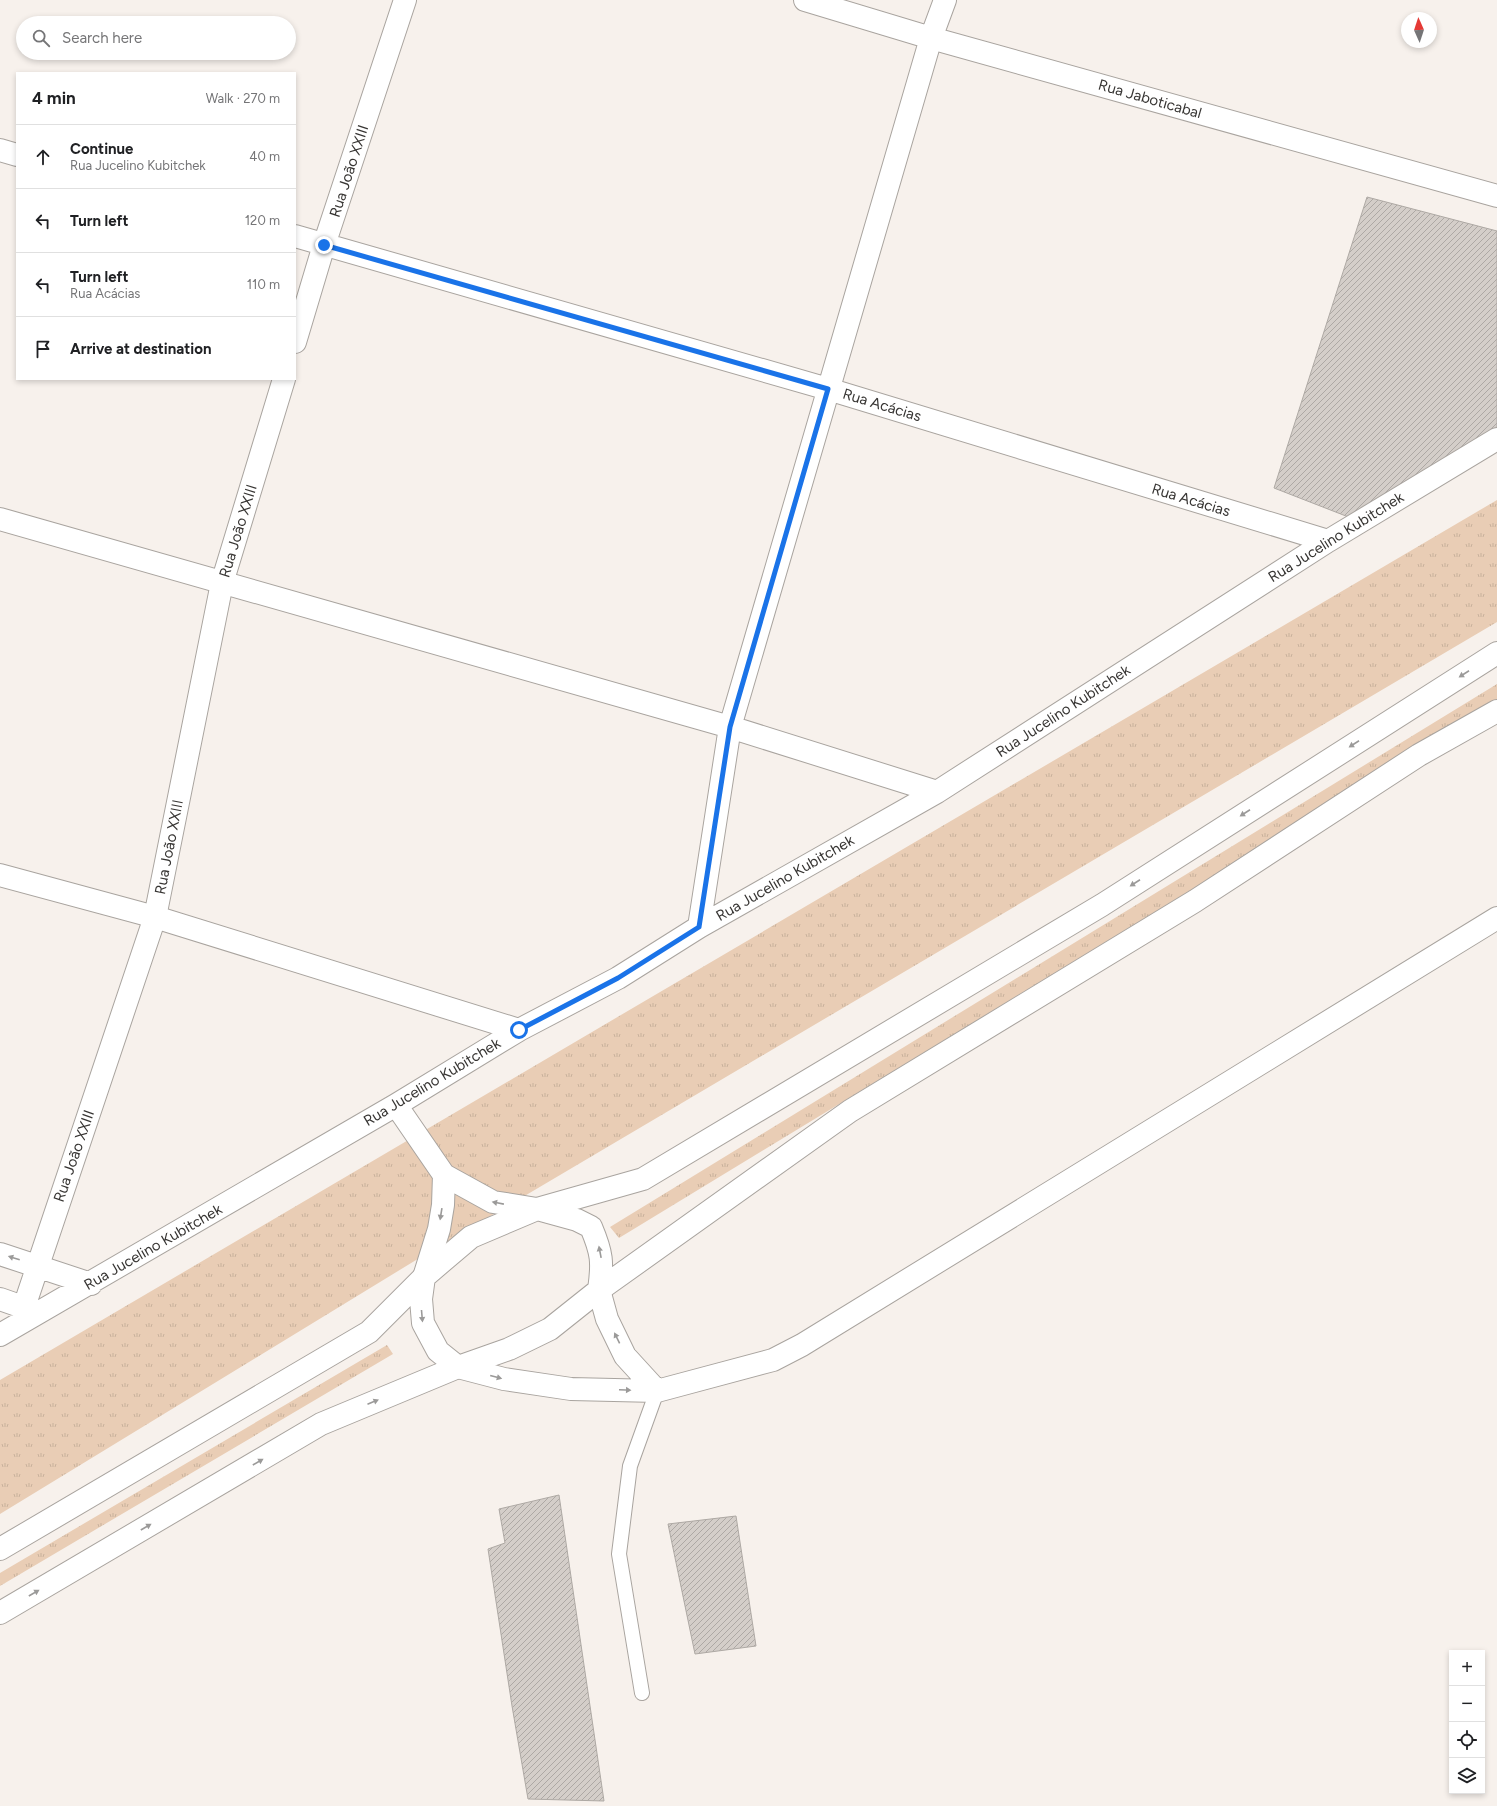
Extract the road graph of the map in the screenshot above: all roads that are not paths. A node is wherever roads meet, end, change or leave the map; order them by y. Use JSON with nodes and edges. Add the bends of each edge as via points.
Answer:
{"nodes":[{"id":1,"x":405,"y":0,"type":"edge"},
{"id":2,"x":805,"y":0,"type":"edge"},
{"id":3,"x":945,"y":0,"type":"edge"},
{"id":4,"x":931,"y":38,"type":"junction"},
{"id":5,"x":0,"y":150,"type":"edge"},
{"id":6,"x":16,"y":155,"type":"edge"},
{"id":7,"x":1497,"y":196,"type":"edge"},
{"id":8,"x":296,"y":236,"type":"edge"},
{"id":9,"x":324,"y":245,"type":"junction"},
{"id":10,"x":296,"y":339,"type":"edge"},
{"id":11,"x":284,"y":380,"type":"edge"},
{"id":12,"x":828,"y":389,"type":"junction"},
{"id":13,"x":1497,"y":439,"type":"edge"},
{"id":14,"x":0,"y":519,"type":"edge"},
{"id":15,"x":1328,"y":541,"type":"junction"},
{"id":16,"x":222,"y":583,"type":"junction"},
{"id":17,"x":1497,"y":653,"type":"edge"},
{"id":18,"x":1497,"y":711,"type":"edge"},
{"id":19,"x":730,"y":727,"type":"junction"},
{"id":20,"x":937,"y":792,"type":"junction"},
{"id":21,"x":0,"y":875,"type":"edge"},
{"id":22,"x":155,"y":917,"type":"junction"},
{"id":23,"x":1497,"y":918,"type":"edge"},
{"id":24,"x":699,"y":927,"type":"junction"},
{"id":25,"x":519,"y":1030,"type":"junction"},
{"id":26,"x":396,"y":1105,"type":"junction"},
{"id":27,"x":444,"y":1175,"type":"junction"},
{"id":28,"x":537,"y":1209,"type":"junction"},
{"id":29,"x":0,"y":1254,"type":"edge"},
{"id":30,"x":37,"y":1265,"type":"junction"},
{"id":31,"x":424,"y":1277,"type":"junction"},
{"id":32,"x":91,"y":1284,"type":"junction"},
{"id":33,"x":598,"y":1290,"type":"junction"},
{"id":34,"x":0,"y":1300,"type":"edge"},
{"id":35,"x":32,"y":1310,"type":"junction"},
{"id":36,"x":0,"y":1336,"type":"edge"},
{"id":37,"x":458,"y":1367,"type":"junction"},
{"id":38,"x":657,"y":1391,"type":"junction"},
{"id":39,"x":0,"y":1550,"type":"edge"},
{"id":40,"x":0,"y":1613,"type":"edge"},
{"id":41,"x":642,"y":1693,"type":"dead end"}],
"edges":[{"from":1,"to":9,"type":"street","name":"Rua João XXIII"},
{"from":2,"to":4,"type":"street","name":"Rua Jaboticabal"},
{"from":3,"to":4,"type":"street"},
{"from":4,"to":7,"type":"street","name":"Rua Jaboticabal"},
{"from":4,"to":12,"type":"street"},
{"from":5,"to":6,"type":"street"},
{"from":8,"to":9,"type":"street","name":"Rua Acácias"},
{"from":9,"to":10,"type":"street","name":"Rua João XXIII"},
{"from":9,"to":12,"type":"street","name":"Rua Acácias"},
{"from":11,"to":16,"type":"street","name":"Rua João XXIII"},
{"from":12,"to":15,"type":"street","name":"Rua Acácias"},
{"from":12,"to":19,"type":"street"},
{"from":13,"to":15,"type":"street","name":"Rua Jucelino Kubitchek"},
{"from":14,"to":16,"type":"street"},
{"from":15,"to":20,"type":"street","name":"Rua Jucelino Kubitchek"},
{"from":16,"to":19,"type":"street"},
{"from":16,"to":22,"type":"street","name":"Rua João XXIII"},
{"from":17,"to":28,"type":"street","one_way":true,"via":[[1102,905],[643,1179]]},
{"from":18,"to":33,"type":"street","via":[[1419,755],[1195,901],[850,1111]]},
{"from":19,"to":20,"type":"street"},
{"from":19,"to":24,"type":"street"},
{"from":20,"to":24,"type":"street","name":"Rua Jucelino Kubitchek"},
{"from":21,"to":22,"type":"street"},
{"from":22,"to":25,"type":"street"},
{"from":22,"to":30,"type":"street","name":"Rua João XXIII"},
{"from":23,"to":38,"type":"street","via":[[802,1345],[773,1360]]},
{"from":24,"to":25,"type":"street","name":"Rua Jucelino Kubitchek","via":[[618,978]]},
{"from":25,"to":26,"type":"street","name":"Rua Jucelino Kubitchek"},
{"from":26,"to":27,"type":"street"},
{"from":26,"to":32,"type":"street","name":"Rua Jucelino Kubitchek"},
{"from":28,"to":27,"type":"street","one_way":true,"via":[[493,1202]]},
{"from":27,"to":31,"type":"street","one_way":true,"via":[[439,1229]]},
{"from":28,"to":31,"type":"street","via":[[471,1237]]},
{"from":33,"to":28,"type":"street","one_way":true,"via":[[602,1268],[600,1249],[591,1227],[577,1220]]},
{"from":30,"to":29,"type":"street","one_way":true},
{"from":30,"to":32,"type":"street"},
{"from":30,"to":35,"type":"street","name":"Rua João XXIII"},
{"from":31,"to":37,"type":"street","one_way":true,"via":[[420,1299],[423,1323],[438,1351]]},
{"from":31,"to":39,"type":"street","via":[[369,1332]]},
{"from":32,"to":35,"type":"street","name":"Rua Jucelino Kubitchek"},
{"from":33,"to":37,"type":"street","via":[[550,1329],[509,1349]]},
{"from":38,"to":33,"type":"street","one_way":true,"via":[[625,1356],[607,1318]]},
{"from":34,"to":35,"type":"street"},
{"from":35,"to":36,"type":"street","name":"Rua Jucelino Kubitchek"},
{"from":37,"to":38,"type":"street","one_way":true,"via":[[504,1379],[571,1389]]},
{"from":40,"to":37,"type":"street","one_way":true,"via":[[321,1424]]},
{"from":38,"to":41,"type":"lane","via":[[630,1466],[619,1554]]}]}
